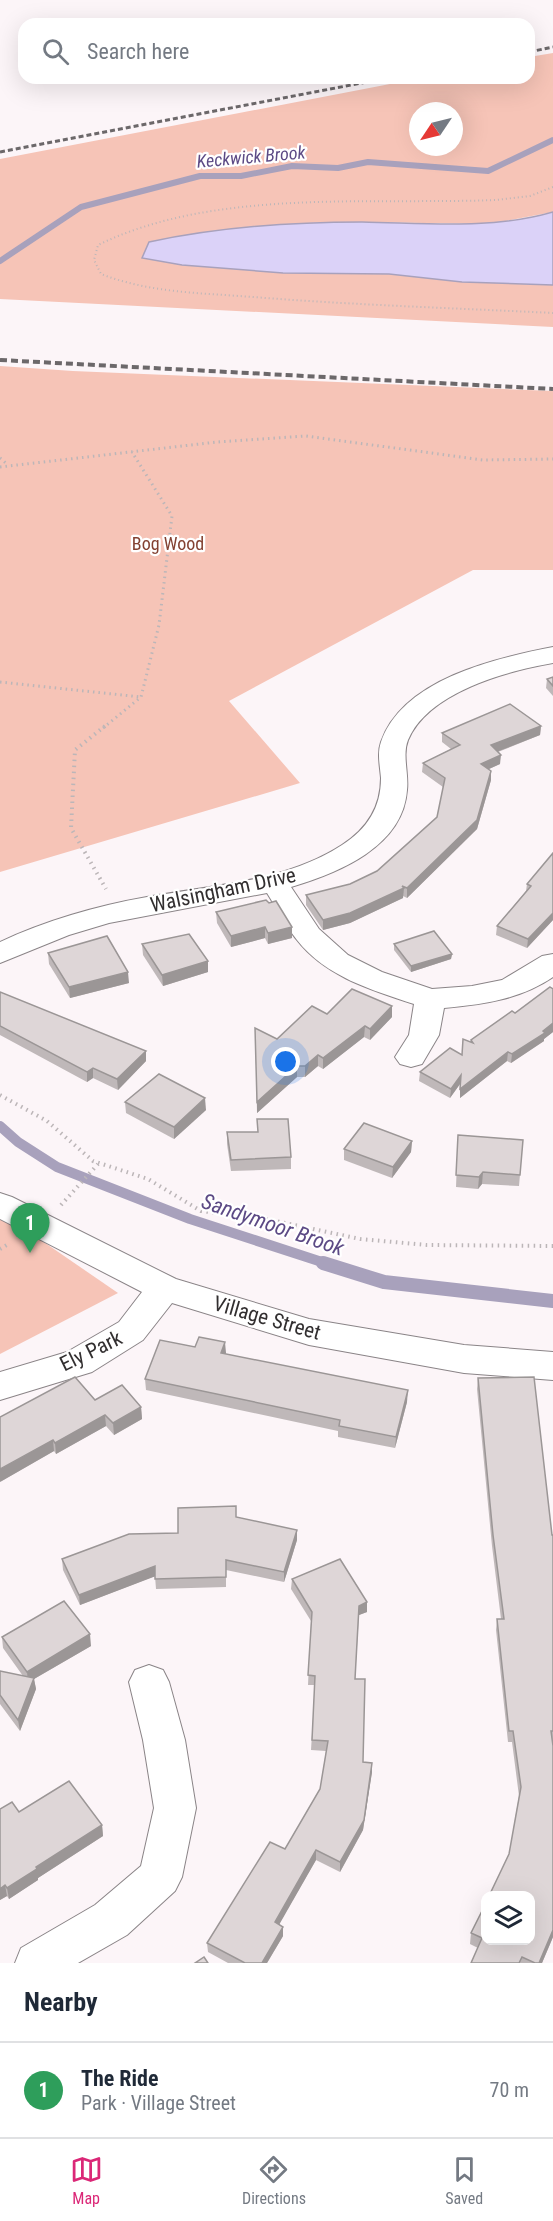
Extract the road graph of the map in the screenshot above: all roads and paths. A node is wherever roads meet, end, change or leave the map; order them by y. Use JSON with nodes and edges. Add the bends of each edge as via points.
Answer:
{"nodes":[{"id":1,"x":553,"y":188,"type":"edge"},
{"id":2,"x":553,"y":313,"type":"edge"},
{"id":3,"x":132,"y":452,"type":"junction"},
{"id":4,"x":0,"y":458,"type":"edge"},
{"id":5,"x":553,"y":459,"type":"edge"},
{"id":6,"x":9,"y":466,"type":"junction"},
{"id":7,"x":0,"y":467,"type":"edge"},
{"id":8,"x":553,"y":655,"type":"edge"},
{"id":9,"x":0,"y":682,"type":"edge"},
{"id":10,"x":141,"y":697,"type":"junction"},
{"id":11,"x":274,"y":882,"type":"junction"},
{"id":12,"x":108,"y":892,"type":"dead end"},
{"id":13,"x":0,"y":954,"type":"edge"},
{"id":14,"x":553,"y":963,"type":"edge"},
{"id":15,"x":430,"y":999,"type":"junction"},
{"id":16,"x":411,"y":1057,"type":"dead end"},
{"id":17,"x":0,"y":1095,"type":"edge"},
{"id":18,"x":98,"y":1163,"type":"junction"},
{"id":19,"x":0,"y":1205,"type":"edge"},
{"id":20,"x":40,"y":1227,"type":"junction"},
{"id":21,"x":553,"y":1246,"type":"edge"},
{"id":22,"x":164,"y":1288,"type":"junction"},
{"id":23,"x":553,"y":1366,"type":"edge"},
{"id":24,"x":0,"y":1386,"type":"edge"},
{"id":25,"x":149,"y":1682,"type":"dead end"},
{"id":26,"x":37,"y":1963,"type":"edge"}],
"edges":[{"from":1,"to":2,"type":"path","via":[[530,196],[496,200],[277,205],[189,214],[116,234],[98,245],[93,260],[100,274],[119,283],[148,288],[290,300]]},
{"from":3,"to":5,"type":"path","via":[[306,436],[483,460]]},
{"from":3,"to":6,"type":"path"},
{"from":3,"to":10,"type":"path","via":[[172,516],[159,625]]},
{"from":4,"to":6,"type":"path"},
{"from":6,"to":7,"type":"path"},
{"from":8,"to":11,"type":"street","name":"Walsingham Drive","via":[[468,679],[411,714],[395,740],[395,791],[388,816],[373,835],[324,866]]},
{"from":9,"to":10,"type":"path"},
{"from":10,"to":12,"type":"path","via":[[75,750],[71,828]]},
{"from":11,"to":13,"type":"street","name":"Walsingham Drive","via":[[119,911],[81,921]]},
{"from":11,"to":15,"type":"street","via":[[308,935],[337,962],[371,979]]},
{"from":14,"to":15,"type":"street","via":[[510,988]]},
{"from":15,"to":16,"type":"street","via":[[424,1035]]},
{"from":17,"to":18,"type":"path","via":[[47,1121],[81,1154]]},
{"from":18,"to":20,"type":"path"},
{"from":18,"to":21,"type":"path","via":[[148,1179],[190,1206],[214,1214],[266,1219],[360,1239],[426,1245]]},
{"from":19,"to":20,"type":"street","name":"Village Street"},
{"from":20,"to":22,"type":"street","name":"Village Street"},
{"from":22,"to":23,"type":"street","name":"Village Street","via":[[309,1332],[465,1359]]},
{"from":22,"to":24,"type":"street","name":"Ely Park","via":[[131,1331],[79,1362]]},
{"from":25,"to":26,"type":"street","via":[[175,1808],[160,1877],[111,1920]]}]}
